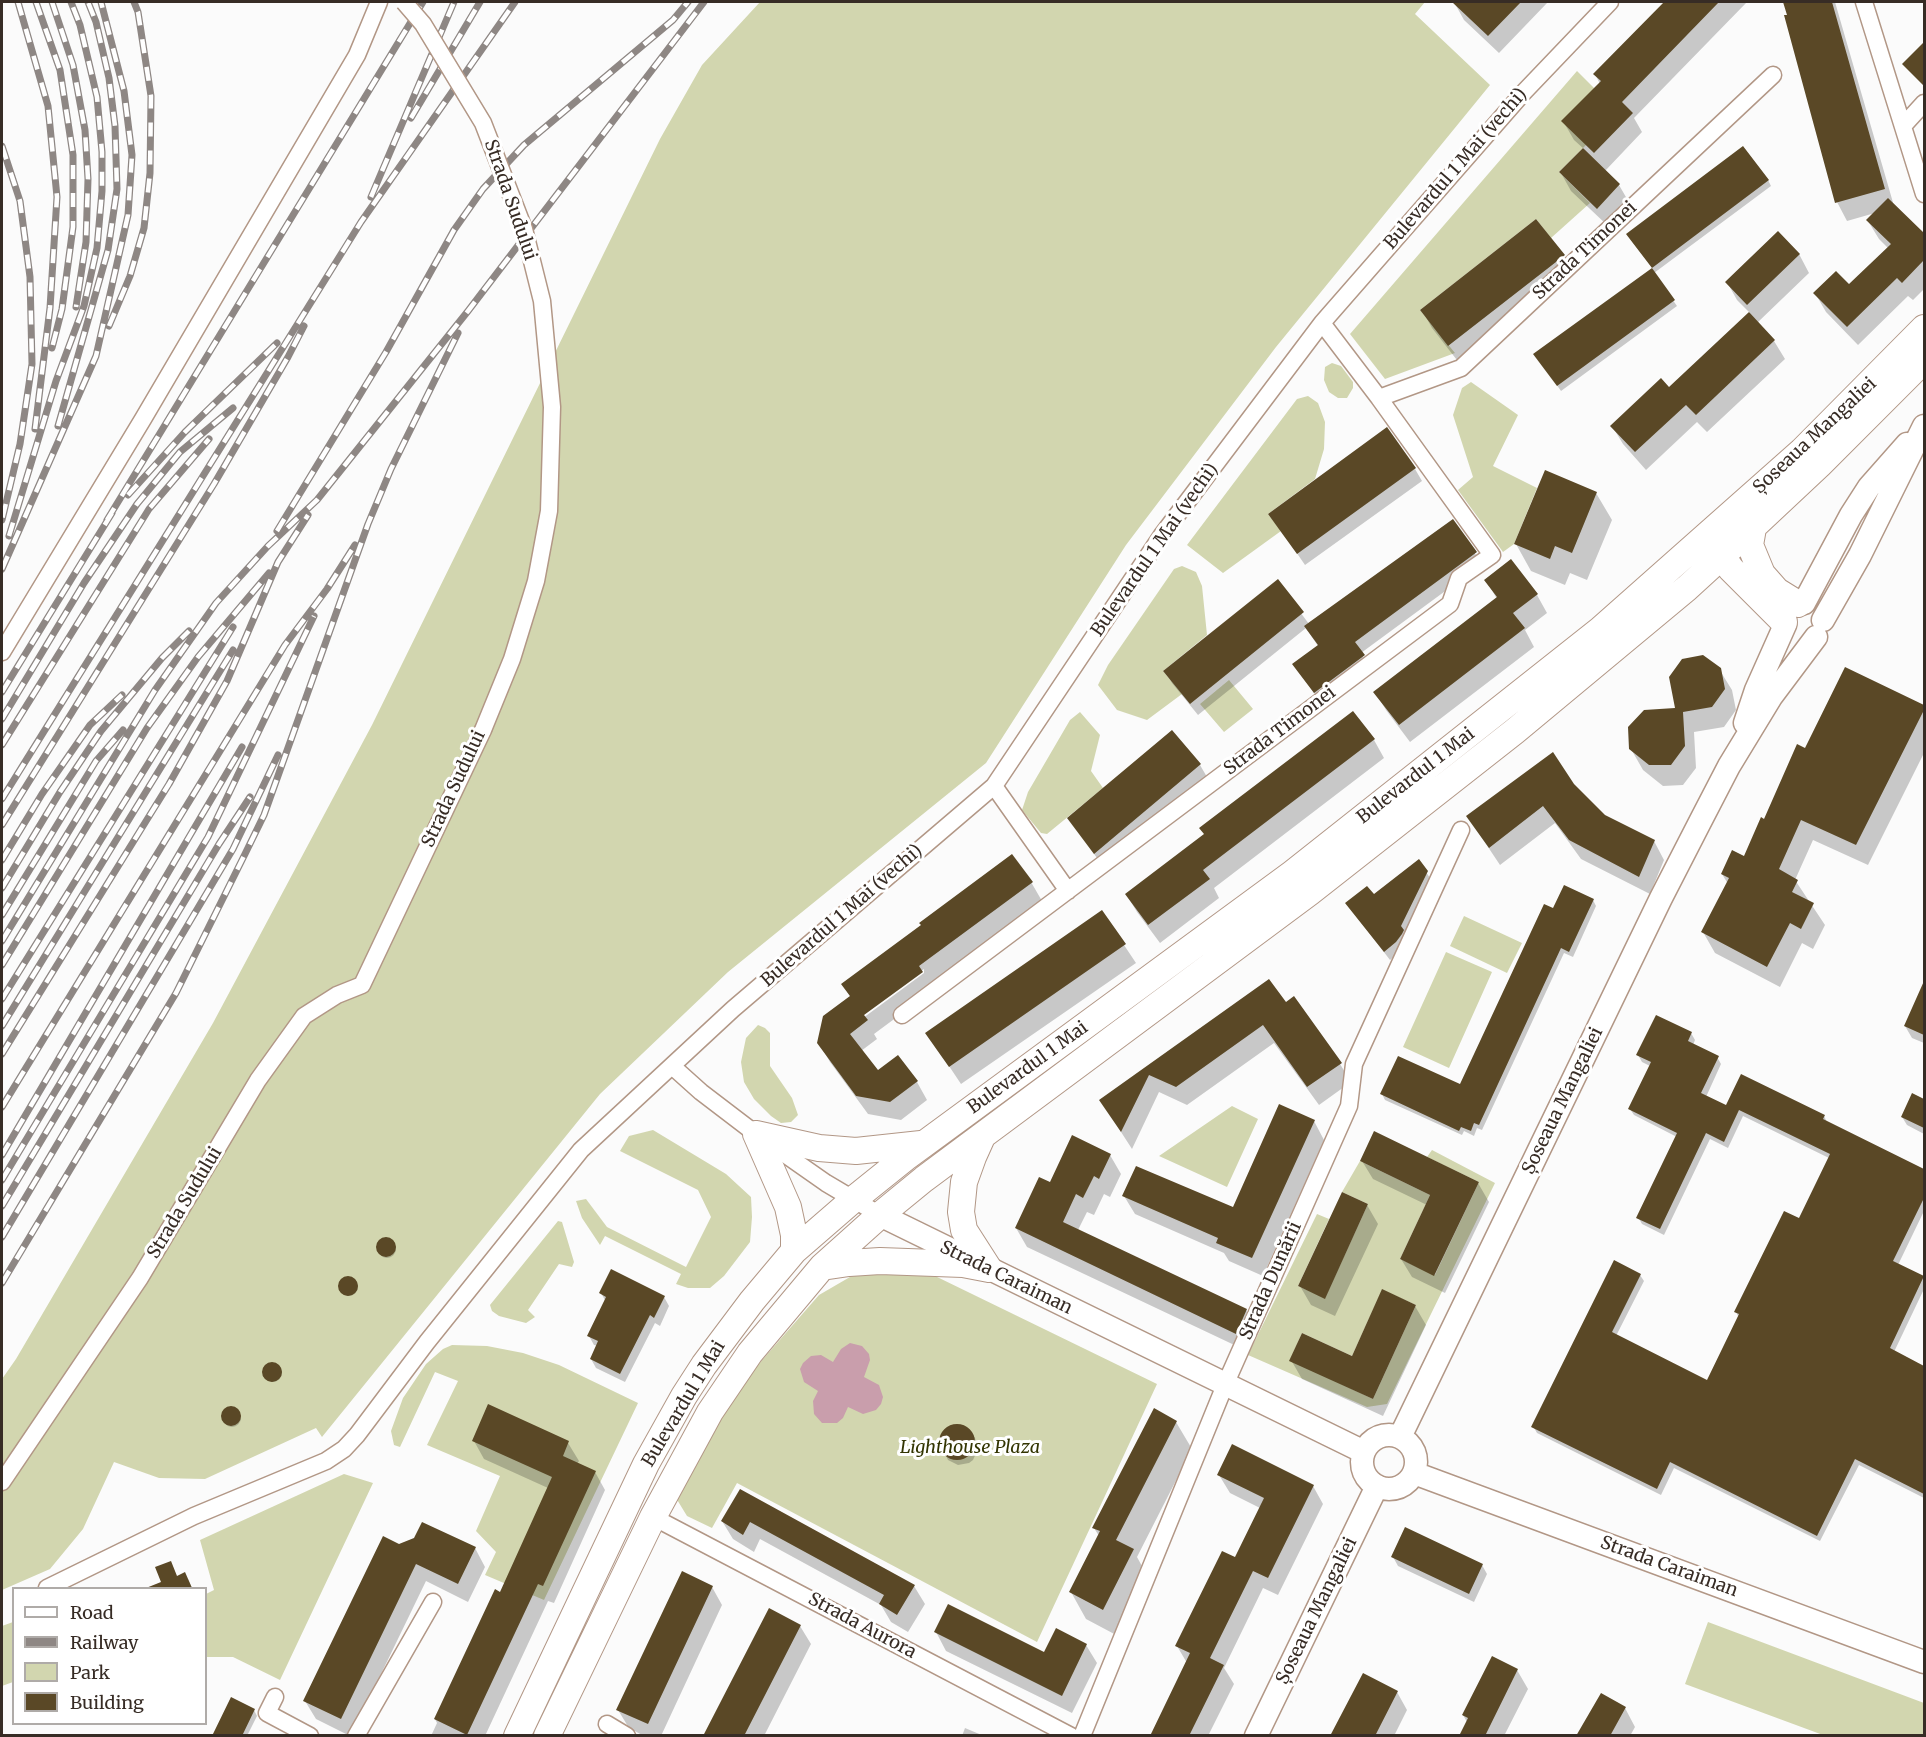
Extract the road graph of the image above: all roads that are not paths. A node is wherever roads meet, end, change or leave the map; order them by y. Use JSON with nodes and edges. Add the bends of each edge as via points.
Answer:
{"nodes":[{"id":1,"x":379,"y":2,"type":"edge"},
{"id":2,"x":404,"y":2,"type":"edge"},
{"id":3,"x":1610,"y":2,"type":"edge"},
{"id":4,"x":1864,"y":2,"type":"edge"},
{"id":5,"x":1773,"y":75,"type":"dead end"},
{"id":6,"x":1924,"y":104,"type":"edge"},
{"id":7,"x":1903,"y":126,"type":"junction"},
{"id":8,"x":1924,"y":194,"type":"edge"},
{"id":9,"x":1322,"y":323,"type":"junction"},
{"id":10,"x":1924,"y":328,"type":"edge"},
{"id":11,"x":1924,"y":360,"type":"edge"},
{"id":12,"x":1379,"y":398,"type":"junction"},
{"id":13,"x":1924,"y":426,"type":"edge"},
{"id":14,"x":1785,"y":467,"type":"junction"},
{"id":15,"x":1753,"y":528,"type":"junction"},
{"id":16,"x":1703,"y":539,"type":"joint"},
{"id":17,"x":1722,"y":556,"type":"junction"},
{"id":18,"x":1793,"y":614,"type":"junction"},
{"id":19,"x":1819,"y":628,"type":"junction"},
{"id":20,"x":2,"y":651,"type":"edge"},
{"id":21,"x":1729,"y":766,"type":"junction"},
{"id":22,"x":994,"y":786,"type":"junction"},
{"id":23,"x":1461,"y":830,"type":"dead end"},
{"id":24,"x":1068,"y":891,"type":"junction"},
{"id":25,"x":902,"y":1015,"type":"dead end"},
{"id":26,"x":672,"y":1066,"type":"junction"},
{"id":27,"x":756,"y":1134,"type":"junction"},
{"id":28,"x":983,"y":1135,"type":"junction"},
{"id":29,"x":926,"y":1143,"type":"junction"},
{"id":30,"x":854,"y":1199,"type":"junction"},
{"id":31,"x":880,"y":1215,"type":"junction"},
{"id":32,"x":795,"y":1251,"type":"junction"},
{"id":33,"x":822,"y":1267,"type":"junction"},
{"id":34,"x":989,"y":1269,"type":"junction"},
{"id":35,"x":1225,"y":1385,"type":"junction"},
{"id":36,"x":1400,"y":1437,"type":"junction"},
{"id":37,"x":1364,"y":1452,"type":"junction"},
{"id":38,"x":1414,"y":1473,"type":"junction"},
{"id":39,"x":2,"y":1482,"type":"edge"},
{"id":40,"x":1377,"y":1486,"type":"junction"},
{"id":41,"x":653,"y":1517,"type":"junction"},
{"id":42,"x":49,"y":1587,"type":"edge"},
{"id":43,"x":433,"y":1602,"type":"dead end"},
{"id":44,"x":1924,"y":1662,"type":"edge"},
{"id":45,"x":275,"y":1697,"type":"dead end"},
{"id":46,"x":607,"y":1724,"type":"dead end"},
{"id":47,"x":310,"y":1736,"type":"edge"},
{"id":48,"x":356,"y":1736,"type":"edge"},
{"id":49,"x":517,"y":1736,"type":"edge"},
{"id":50,"x":547,"y":1736,"type":"edge"},
{"id":51,"x":627,"y":1736,"type":"edge"},
{"id":52,"x":1071,"y":1736,"type":"edge"},
{"id":53,"x":1082,"y":1736,"type":"edge"},
{"id":54,"x":1256,"y":1736,"type":"edge"}],
"edges":[{"from":1,"to":20,"type":"street","via":[[357,55]]},
{"from":2,"to":39,"type":"street","name":"Strada Sudului","bridge":true,"via":[[423,24],[483,123],[524,229],[542,301],[552,407],[549,511],[536,581],[512,659],[483,730],[362,985],[304,1016],[258,1080],[140,1278]]},
{"from":3,"to":9,"type":"street","name":"Bulevardul 1 Mai (vechi)","via":[[1523,93]]},
{"from":4,"to":7,"type":"street"},
{"from":5,"to":12,"type":"street","name":"Strada Timonei","via":[[1461,368]]},
{"from":6,"to":7,"type":"street"},
{"from":7,"to":8,"type":"street"},
{"from":9,"to":12,"type":"street","name":"Strada Timonei"},
{"from":9,"to":22,"type":"street","name":"Bulevardul 1 Mai (vechi)","via":[[1162,535]]},
{"from":10,"to":14,"type":"main road","name":"Șoseaua Mangaliei"},
{"from":11,"to":15,"type":"main road","name":"Șoseaua Mangaliei"},
{"from":12,"to":24,"type":"street","name":"Strada Timonei","via":[[1492,555],[1459,578],[1450,604]]},
{"from":13,"to":18,"type":"street","name":"Șoseaua Mangaliei","via":[[1869,487]]},
{"from":13,"to":19,"type":"street","name":"Șoseaua Mangaliei"},
{"from":14,"to":16,"type":"main road","name":"Șoseaua Mangaliei"},
{"from":14,"to":17,"type":"main road","via":[[1723,533]]},
{"from":15,"to":17,"type":"main road","name":"Șoseaua Mangaliei"},
{"from":15,"to":18,"type":"main road","via":[[1750,544],[1762,574]]},
{"from":16,"to":29,"type":"main road","name":"Bulevardul 1 Mai","via":[[1600,630],[1293,873]]},
{"from":17,"to":18,"type":"main road","via":[[1731,569]]},
{"from":17,"to":28,"type":"main road","name":"Bulevardul 1 Mai","via":[[1403,820]]},
{"from":18,"to":19,"type":"street","via":[[1814,606],[1821,615]]},
{"from":18,"to":19,"type":"street","via":[[1790,635],[1800,641]]},
{"from":18,"to":21,"type":"street","name":"Șoseaua Mangaliei","via":[[1756,690]]},
{"from":19,"to":21,"type":"street","name":"Șoseaua Mangaliei"},
{"from":21,"to":36,"type":"street","name":"Șoseaua Mangaliei"},
{"from":22,"to":24,"type":"street"},
{"from":22,"to":26,"type":"street","name":"Bulevardul 1 Mai (vechi)"},
{"from":23,"to":35,"type":"street","name":"Strada Dunării","via":[[1354,1064],[1349,1106]]},
{"from":24,"to":25,"type":"street","name":"Strada Timonei"},
{"from":26,"to":27,"type":"street","name":"Strada Caraiman"},
{"from":26,"to":42,"type":"street","name":"Bulevardul 1 Mai (vechi)","via":[[581,1150],[344,1449],[326,1461],[194,1516]]},
{"from":27,"to":29,"type":"main road","via":[[819,1148],[856,1151]]},
{"from":27,"to":30,"type":"street","name":"Strada Caraiman"},
{"from":27,"to":32,"type":"main road","via":[[788,1208]]},
{"from":28,"to":31,"type":"main road","name":"Bulevardul 1 Mai"},
{"from":28,"to":34,"type":"main road","via":[[964,1182],[961,1212],[964,1230]]},
{"from":29,"to":30,"type":"main road","name":"Bulevardul 1 Mai"},
{"from":30,"to":31,"type":"street","name":"Strada Caraiman"},
{"from":30,"to":32,"type":"main road","name":"Bulevardul 1 Mai"},
{"from":31,"to":33,"type":"main road","name":"Bulevardul 1 Mai"},
{"from":31,"to":34,"type":"street","name":"Strada Caraiman"},
{"from":32,"to":49,"type":"main road","name":"Bulevardul 1 Mai","via":[[752,1301],[684,1396],[646,1464]]},
{"from":33,"to":34,"type":"main road","via":[[880,1261],[963,1264]]},
{"from":33,"to":41,"type":"main road","name":"Bulevardul 1 Mai","via":[[729,1382]]},
{"from":34,"to":35,"type":"street","name":"Strada Caraiman"},
{"from":35,"to":37,"type":"street","name":"Strada Caraiman"},
{"from":35,"to":53,"type":"street","name":"Strada Dunării"},
{"from":36,"to":37,"type":"street","via":[[1376,1438]]},
{"from":36,"to":38,"type":"street","via":[[1414,1451]]},
{"from":37,"to":40,"type":"street","via":[[1363,1470]]},
{"from":38,"to":40,"type":"street","via":[[1399,1487]]},
{"from":38,"to":44,"type":"street","name":"Strada Caraiman"},
{"from":40,"to":54,"type":"street","name":"Șoseaua Mangaliei"},
{"from":41,"to":50,"type":"main road","name":"Bulevardul 1 Mai"},
{"from":41,"to":52,"type":"street","name":"Strada Aurora"},
{"from":43,"to":48,"type":"street"},
{"from":45,"to":47,"type":"street","via":[[267,1713]]},
{"from":46,"to":51,"type":"street"}]}
